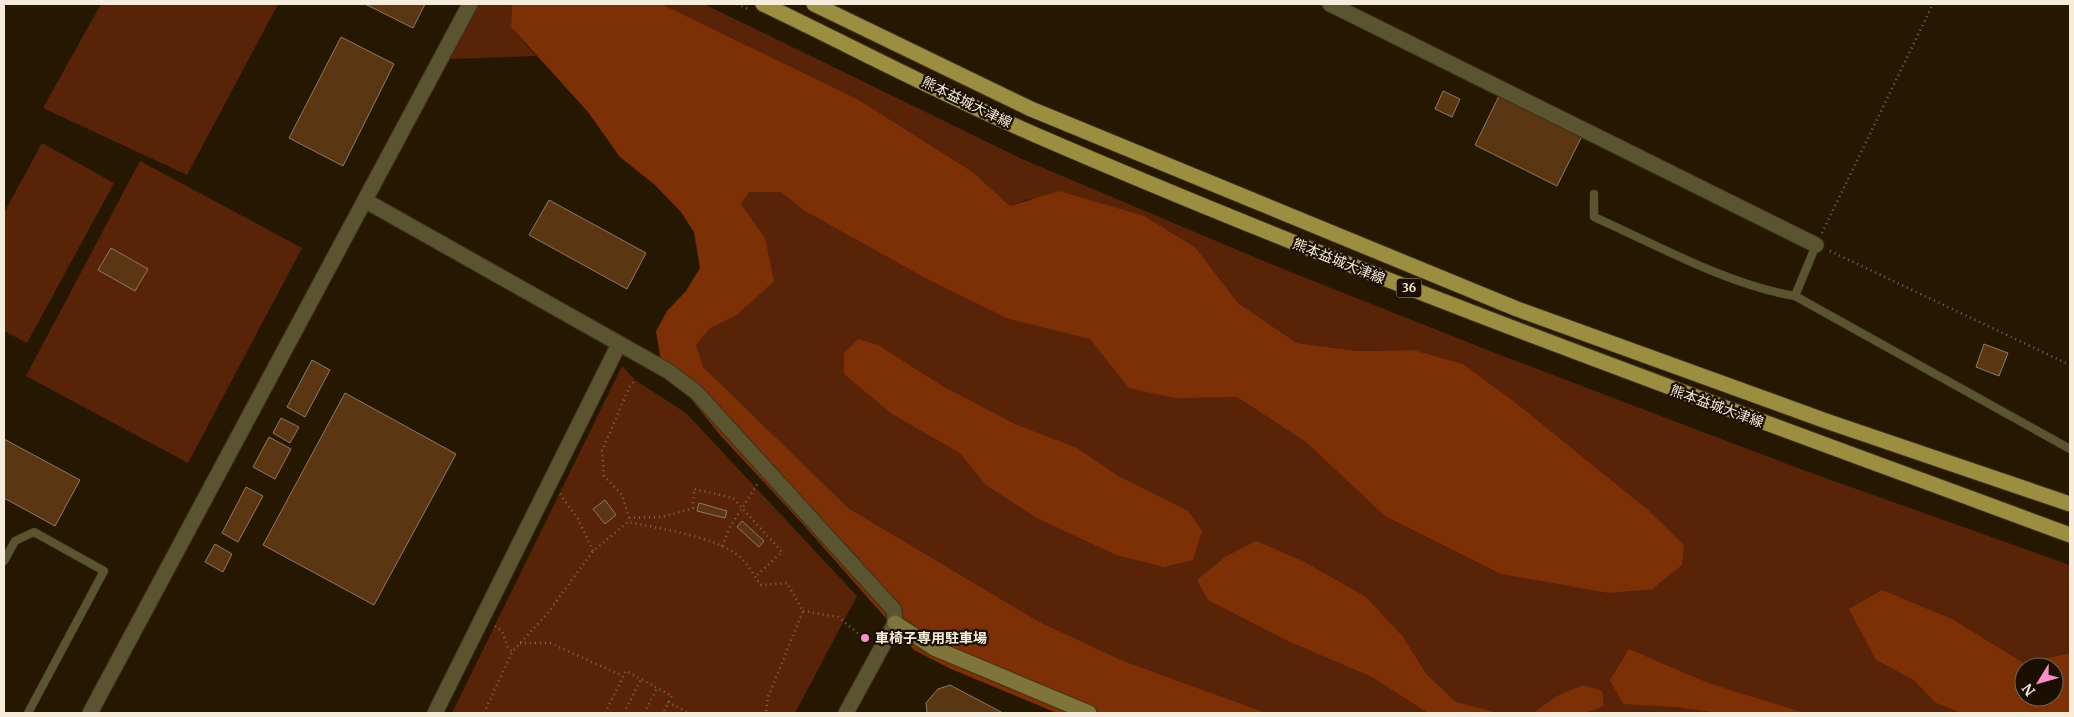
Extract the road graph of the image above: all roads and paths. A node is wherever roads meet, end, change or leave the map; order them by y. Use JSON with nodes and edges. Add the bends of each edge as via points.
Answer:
{"nodes":[{"id":1,"x":470,"y":4,"type":"edge"},
{"id":2,"x":763,"y":4,"type":"edge"},
{"id":3,"x":814,"y":4,"type":"edge"},
{"id":4,"x":1330,"y":4,"type":"edge"},
{"id":5,"x":1933,"y":4,"type":"edge"},
{"id":6,"x":1594,"y":194,"type":"dead end"},
{"id":7,"x":366,"y":202,"type":"junction"},
{"id":8,"x":1816,"y":245,"type":"junction"},
{"id":9,"x":1795,"y":296,"type":"junction"},
{"id":10,"x":619,"y":344,"type":"junction"},
{"id":11,"x":2070,"y":365,"type":"edge"},
{"id":12,"x":635,"y":380,"type":"dead end"},
{"id":13,"x":2070,"y":449,"type":"edge"},
{"id":14,"x":759,"y":482,"type":"dead end"},
{"id":15,"x":556,"y":489,"type":"dead end"},
{"id":16,"x":2070,"y":504,"type":"edge"},
{"id":17,"x":742,"y":508,"type":"junction"},
{"id":18,"x":628,"y":520,"type":"junction"},
{"id":19,"x":2070,"y":535,"type":"edge"},
{"id":20,"x":722,"y":546,"type":"junction"},
{"id":21,"x":593,"y":551,"type":"junction"},
{"id":22,"x":4,"y":561,"type":"edge"},
{"id":23,"x":754,"y":577,"type":"junction"},
{"id":24,"x":802,"y":611,"type":"junction"},
{"id":25,"x":895,"y":622,"type":"junction"},
{"id":26,"x":489,"y":623,"type":"dead end"},
{"id":27,"x":520,"y":643,"type":"junction"},
{"id":28,"x":870,"y":643,"type":"dead end"},
{"id":29,"x":512,"y":652,"type":"junction"},
{"id":30,"x":623,"y":676,"type":"junction"},
{"id":31,"x":640,"y":678,"type":"junction"},
{"id":32,"x":657,"y":688,"type":"junction"},
{"id":33,"x":668,"y":702,"type":"junction"},
{"id":34,"x":28,"y":713,"type":"edge"},
{"id":35,"x":90,"y":713,"type":"edge"},
{"id":36,"x":435,"y":713,"type":"edge"},
{"id":37,"x":484,"y":713,"type":"edge"},
{"id":38,"x":604,"y":713,"type":"edge"},
{"id":39,"x":624,"y":713,"type":"edge"},
{"id":40,"x":644,"y":713,"type":"edge"},
{"id":41,"x":663,"y":713,"type":"edge"},
{"id":42,"x":689,"y":713,"type":"edge"},
{"id":43,"x":766,"y":713,"type":"edge"},
{"id":44,"x":846,"y":713,"type":"edge"},
{"id":45,"x":1088,"y":713,"type":"edge"}],
"edges":[{"from":1,"to":7,"type":"street"},
{"from":2,"to":19,"type":"main road","name":"熊本益城大津線","number":"36","via":[[1035,135],[1289,241],[1516,330]]},
{"from":3,"to":16,"type":"main road","name":"熊本益城大津線","number":"36","via":[[1031,109],[1517,309],[1826,421]]},
{"from":4,"to":8,"type":"street"},
{"from":5,"to":8,"type":"path"},
{"from":6,"to":9,"type":"lane","via":[[1594,217],[1735,280],[1770,292]]},
{"from":7,"to":10,"type":"street"},
{"from":7,"to":35,"type":"street"},
{"from":8,"to":9,"type":"lane"},
{"from":8,"to":11,"type":"path"},
{"from":9,"to":13,"type":"lane"},
{"from":10,"to":25,"type":"street","via":[[668,371],[696,392],[894,610]]},
{"from":10,"to":36,"type":"street"},
{"from":12,"to":18,"type":"path","via":[[602,451],[604,476],[622,495]]},
{"from":14,"to":17,"type":"path"},
{"from":15,"to":21,"type":"path","via":[[578,519]]},
{"from":17,"to":18,"type":"path","via":[[733,498],[694,488],[693,508],[662,517]]},
{"from":17,"to":20,"type":"path"},
{"from":17,"to":23,"type":"path","via":[[782,552]]},
{"from":18,"to":20,"type":"path"},
{"from":18,"to":21,"type":"path"},
{"from":20,"to":23,"type":"path","via":[[740,557]]},
{"from":21,"to":27,"type":"path","via":[[547,614]]},
{"from":22,"to":34,"type":"lane","via":[[15,541],[34,532],[104,571]]},
{"from":23,"to":24,"type":"path","via":[[761,585],[787,583]]},
{"from":24,"to":28,"type":"path","via":[[838,617]]},
{"from":24,"to":43,"type":"path","via":[[768,697]]},
{"from":25,"to":44,"type":"street"},
{"from":25,"to":45,"type":"street","via":[[934,648]]},
{"from":26,"to":29,"type":"path","via":[[502,631]]},
{"from":27,"to":29,"type":"path"},
{"from":27,"to":30,"type":"path","via":[[550,643]]},
{"from":29,"to":37,"type":"path"},
{"from":30,"to":31,"type":"path","via":[[626,670]]},
{"from":30,"to":38,"type":"path"},
{"from":31,"to":32,"type":"path"},
{"from":31,"to":39,"type":"path"},
{"from":32,"to":33,"type":"path","via":[[672,696]]},
{"from":32,"to":40,"type":"path"},
{"from":33,"to":41,"type":"path"},
{"from":33,"to":42,"type":"path"}]}
